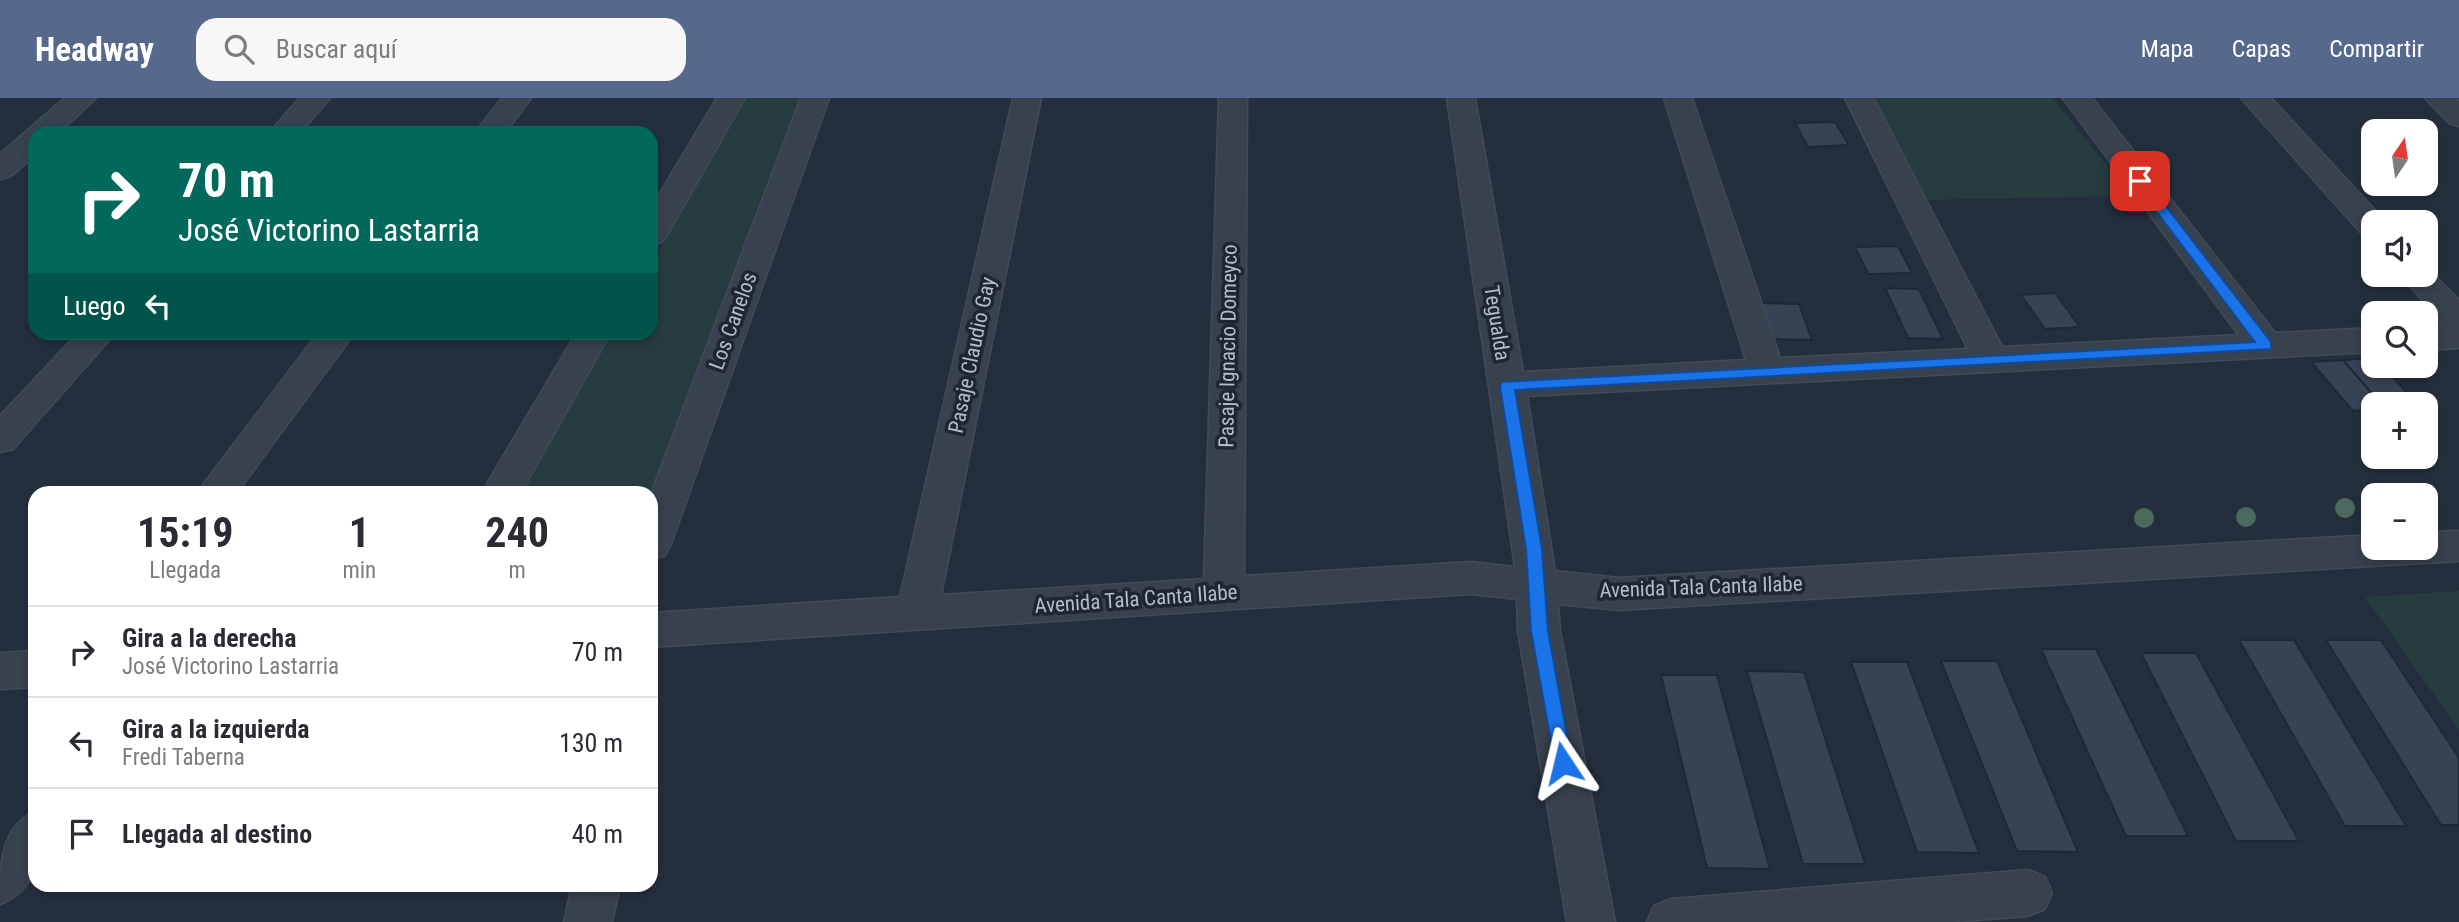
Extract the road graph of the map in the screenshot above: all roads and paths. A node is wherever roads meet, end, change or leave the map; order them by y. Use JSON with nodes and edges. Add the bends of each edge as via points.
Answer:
{"nodes":[{"id":1,"x":82,"y":98,"type":"edge"},
{"id":2,"x":316,"y":98,"type":"edge"},
{"id":3,"x":517,"y":98,"type":"edge"},
{"id":4,"x":731,"y":98,"type":"edge"},
{"id":5,"x":815,"y":98,"type":"edge"},
{"id":6,"x":1027,"y":98,"type":"edge"},
{"id":7,"x":1233,"y":98,"type":"edge"},
{"id":8,"x":1461,"y":98,"type":"edge"},
{"id":9,"x":1678,"y":98,"type":"edge"},
{"id":10,"x":1860,"y":98,"type":"edge"},
{"id":11,"x":2077,"y":98,"type":"edge"},
{"id":12,"x":2255,"y":98,"type":"edge"},
{"id":13,"x":2439,"y":98,"type":"edge"},
{"id":14,"x":2459,"y":117,"type":"edge"},
{"id":15,"x":50,"y":126,"type":"edge"},
{"id":16,"x":290,"y":126,"type":"edge"},
{"id":17,"x":495,"y":126,"type":"edge"},
{"id":18,"x":28,"y":145,"type":"edge"},
{"id":19,"x":0,"y":170,"type":"edge"},
{"id":20,"x":2361,"y":214,"type":"edge"},
{"id":21,"x":658,"y":223,"type":"edge"},
{"id":22,"x":2428,"y":287,"type":"edge"},
{"id":23,"x":2459,"y":321,"type":"edge"},
{"id":24,"x":2459,"y":336,"type":"edge"},
{"id":25,"x":2438,"y":337,"type":"edge"},
{"id":26,"x":92,"y":340,"type":"edge"},
{"id":27,"x":332,"y":340,"type":"edge"},
{"id":28,"x":589,"y":340,"type":"edge"},
{"id":29,"x":2361,"y":341,"type":"edge"},
{"id":30,"x":2266,"y":346,"type":"junction"},
{"id":31,"x":1991,"y":360,"type":"junction"},
{"id":32,"x":1767,"y":372,"type":"junction"},
{"id":33,"x":1507,"y":386,"type":"junction"},
{"id":34,"x":0,"y":439,"type":"edge"},
{"id":35,"x":221,"y":486,"type":"edge"},
{"id":36,"x":505,"y":486,"type":"edge"},
{"id":37,"x":658,"y":525,"type":"edge"},
{"id":38,"x":2459,"y":546,"type":"edge"},
{"id":39,"x":1536,"y":585,"type":"junction"},
{"id":40,"x":1224,"y":594,"type":"junction"},
{"id":41,"x":917,"y":613,"type":"junction"},
{"id":42,"x":658,"y":630,"type":"edge"},
{"id":43,"x":28,"y":669,"type":"edge"},
{"id":44,"x":0,"y":671,"type":"edge"},
{"id":45,"x":28,"y":842,"type":"edge"},
{"id":46,"x":0,"y":882,"type":"edge"},
{"id":47,"x":595,"y":892,"type":"edge"},
{"id":48,"x":2028,"y":893,"type":"dead end"},
{"id":49,"x":589,"y":922,"type":"edge"},
{"id":50,"x":1591,"y":922,"type":"edge"},
{"id":51,"x":1671,"y":922,"type":"edge"}],
"edges":[{"from":1,"to":15,"type":"street"},
{"from":2,"to":16,"type":"street"},
{"from":3,"to":17,"type":"street"},
{"from":4,"to":21,"type":"street"},
{"from":5,"to":37,"type":"street","name":"Los Canelos"},
{"from":6,"to":41,"type":"street","name":"Pasaje Claudio Gay"},
{"from":7,"to":40,"type":"street","name":"Pasaje Ignacio Domeyco"},
{"from":8,"to":33,"type":"street","name":"Tegualda"},
{"from":9,"to":32,"type":"street"},
{"from":10,"to":31,"type":"street"},
{"from":11,"to":30,"type":"street"},
{"from":12,"to":20,"type":"street"},
{"from":13,"to":14,"type":"street"},
{"from":18,"to":19,"type":"street"},
{"from":22,"to":23,"type":"street"},
{"from":24,"to":25,"type":"street"},
{"from":26,"to":34,"type":"street"},
{"from":27,"to":35,"type":"street"},
{"from":28,"to":36,"type":"street"},
{"from":29,"to":30,"type":"street"},
{"from":30,"to":31,"type":"street"},
{"from":31,"to":32,"type":"street"},
{"from":32,"to":33,"type":"street"},
{"from":33,"to":39,"type":"street","name":"Tegualda"},
{"from":38,"to":39,"type":"street","name":"Avenida Tala Canta Ilabe","via":[[1619,594]]},
{"from":39,"to":40,"type":"street","name":"Avenida Tala Canta Ilabe","via":[[1471,578]]},
{"from":39,"to":50,"type":"street","name":"Tegualda","via":[[1539,631]]},
{"from":40,"to":41,"type":"street","name":"Avenida Tala Canta Ilabe"},
{"from":41,"to":42,"type":"street","name":"Avenida Tala Canta Ilabe"},
{"from":43,"to":44,"type":"street"},
{"from":45,"to":46,"type":"street"},
{"from":47,"to":49,"type":"street"},
{"from":48,"to":51,"type":"street"}]}
